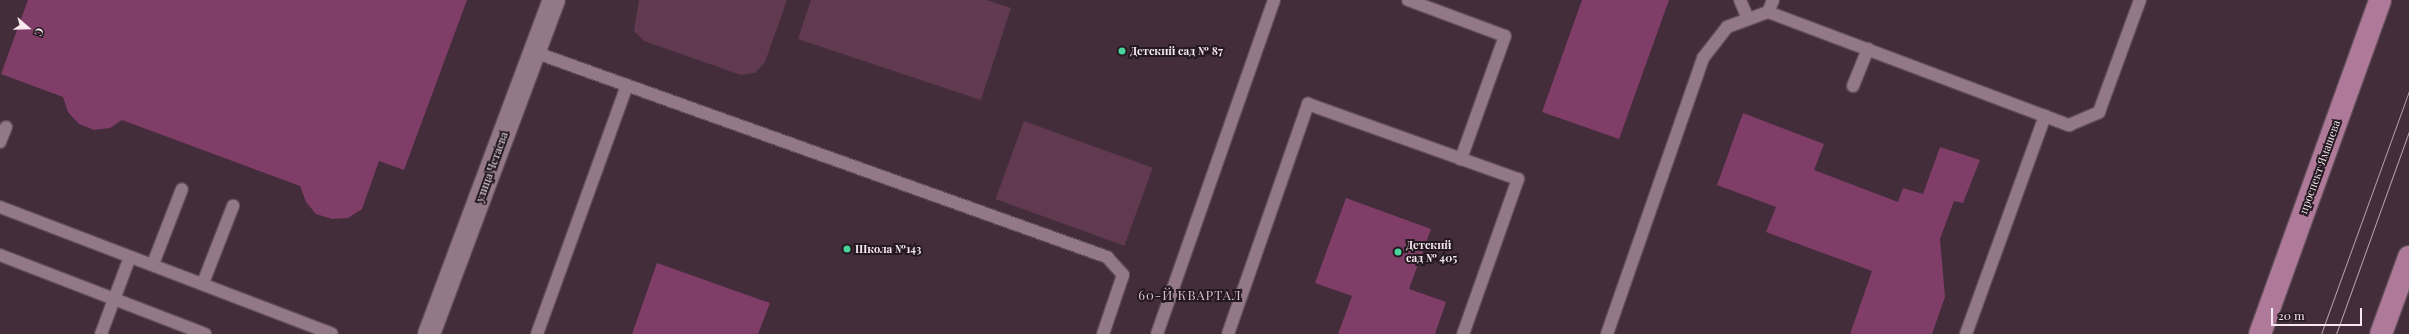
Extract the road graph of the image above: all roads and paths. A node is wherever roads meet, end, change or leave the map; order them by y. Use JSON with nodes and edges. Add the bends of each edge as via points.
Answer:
{"nodes":[{"id":1,"x":554,"y":0,"type":"edge"},
{"id":2,"x":1274,"y":0,"type":"edge"},
{"id":3,"x":1408,"y":0,"type":"edge"},
{"id":4,"x":1740,"y":0,"type":"edge"},
{"id":5,"x":1773,"y":0,"type":"edge"},
{"id":6,"x":2140,"y":0,"type":"edge"},
{"id":7,"x":2380,"y":0,"type":"edge"},
{"id":8,"x":1768,"y":12,"type":"junction"},
{"id":9,"x":1748,"y":19,"type":"junction"},
{"id":10,"x":1868,"y":49,"type":"junction"},
{"id":11,"x":534,"y":52,"type":"junction"},
{"id":12,"x":1854,"y":86,"type":"dead end"},
{"id":13,"x":626,"y":88,"type":"junction"},
{"id":14,"x":2045,"y":116,"type":"junction"},
{"id":15,"x":6,"y":127,"type":"dead end"},
{"id":16,"x":0,"y":142,"type":"edge"},
{"id":17,"x":1462,"y":159,"type":"junction"},
{"id":18,"x":182,"y":189,"type":"dead end"},
{"id":19,"x":233,"y":206,"type":"dead end"},
{"id":20,"x":0,"y":207,"type":"edge"},
{"id":21,"x":0,"y":255,"type":"edge"},
{"id":22,"x":130,"y":257,"type":"junction"},
{"id":23,"x":2409,"y":257,"type":"edge"},
{"id":24,"x":154,"y":264,"type":"junction"},
{"id":25,"x":203,"y":283,"type":"junction"},
{"id":26,"x":114,"y":299,"type":"junction"},
{"id":27,"x":101,"y":334,"type":"edge"},
{"id":28,"x":205,"y":334,"type":"edge"},
{"id":29,"x":332,"y":334,"type":"edge"},
{"id":30,"x":429,"y":334,"type":"edge"},
{"id":31,"x":537,"y":334,"type":"edge"},
{"id":32,"x":1103,"y":334,"type":"edge"},
{"id":33,"x":1157,"y":334,"type":"edge"},
{"id":34,"x":1228,"y":334,"type":"edge"},
{"id":35,"x":1463,"y":334,"type":"edge"},
{"id":36,"x":1607,"y":334,"type":"edge"},
{"id":37,"x":1966,"y":334,"type":"edge"},
{"id":38,"x":2260,"y":334,"type":"edge"},
{"id":39,"x":2381,"y":334,"type":"edge"}],
"edges":[{"from":1,"to":11,"type":"street","name":"улица Четаева"},
{"from":2,"to":33,"type":"lane"},
{"from":3,"to":17,"type":"lane","via":[[1505,36]]},
{"from":4,"to":9,"type":"lane"},
{"from":5,"to":8,"type":"lane"},
{"from":6,"to":14,"type":"lane","via":[[2099,112],[2069,125]]},
{"from":7,"to":38,"type":"main road","name":"проспект Ямашева"},
{"from":8,"to":9,"type":"lane"},
{"from":8,"to":10,"type":"lane"},
{"from":9,"to":36,"type":"lane","via":[[1727,27],[1703,58]]},
{"from":10,"to":12,"type":"lane"},
{"from":10,"to":14,"type":"lane"},
{"from":11,"to":13,"type":"lane"},
{"from":11,"to":30,"type":"street","name":"улица Четаева"},
{"from":13,"to":31,"type":"lane"},
{"from":13,"to":32,"type":"lane","via":[[1106,257],[1123,275]]},
{"from":14,"to":37,"type":"lane"},
{"from":15,"to":16,"type":"lane"},
{"from":17,"to":34,"type":"lane","via":[[1308,104]]},
{"from":17,"to":35,"type":"lane","via":[[1518,179]]},
{"from":18,"to":24,"type":"lane"},
{"from":19,"to":25,"type":"lane"},
{"from":20,"to":22,"type":"lane"},
{"from":21,"to":26,"type":"lane"},
{"from":22,"to":24,"type":"lane"},
{"from":22,"to":26,"type":"lane"},
{"from":23,"to":39,"type":"main road"},
{"from":24,"to":25,"type":"lane"},
{"from":25,"to":29,"type":"lane"},
{"from":26,"to":27,"type":"lane"},
{"from":26,"to":28,"type":"lane"}]}
